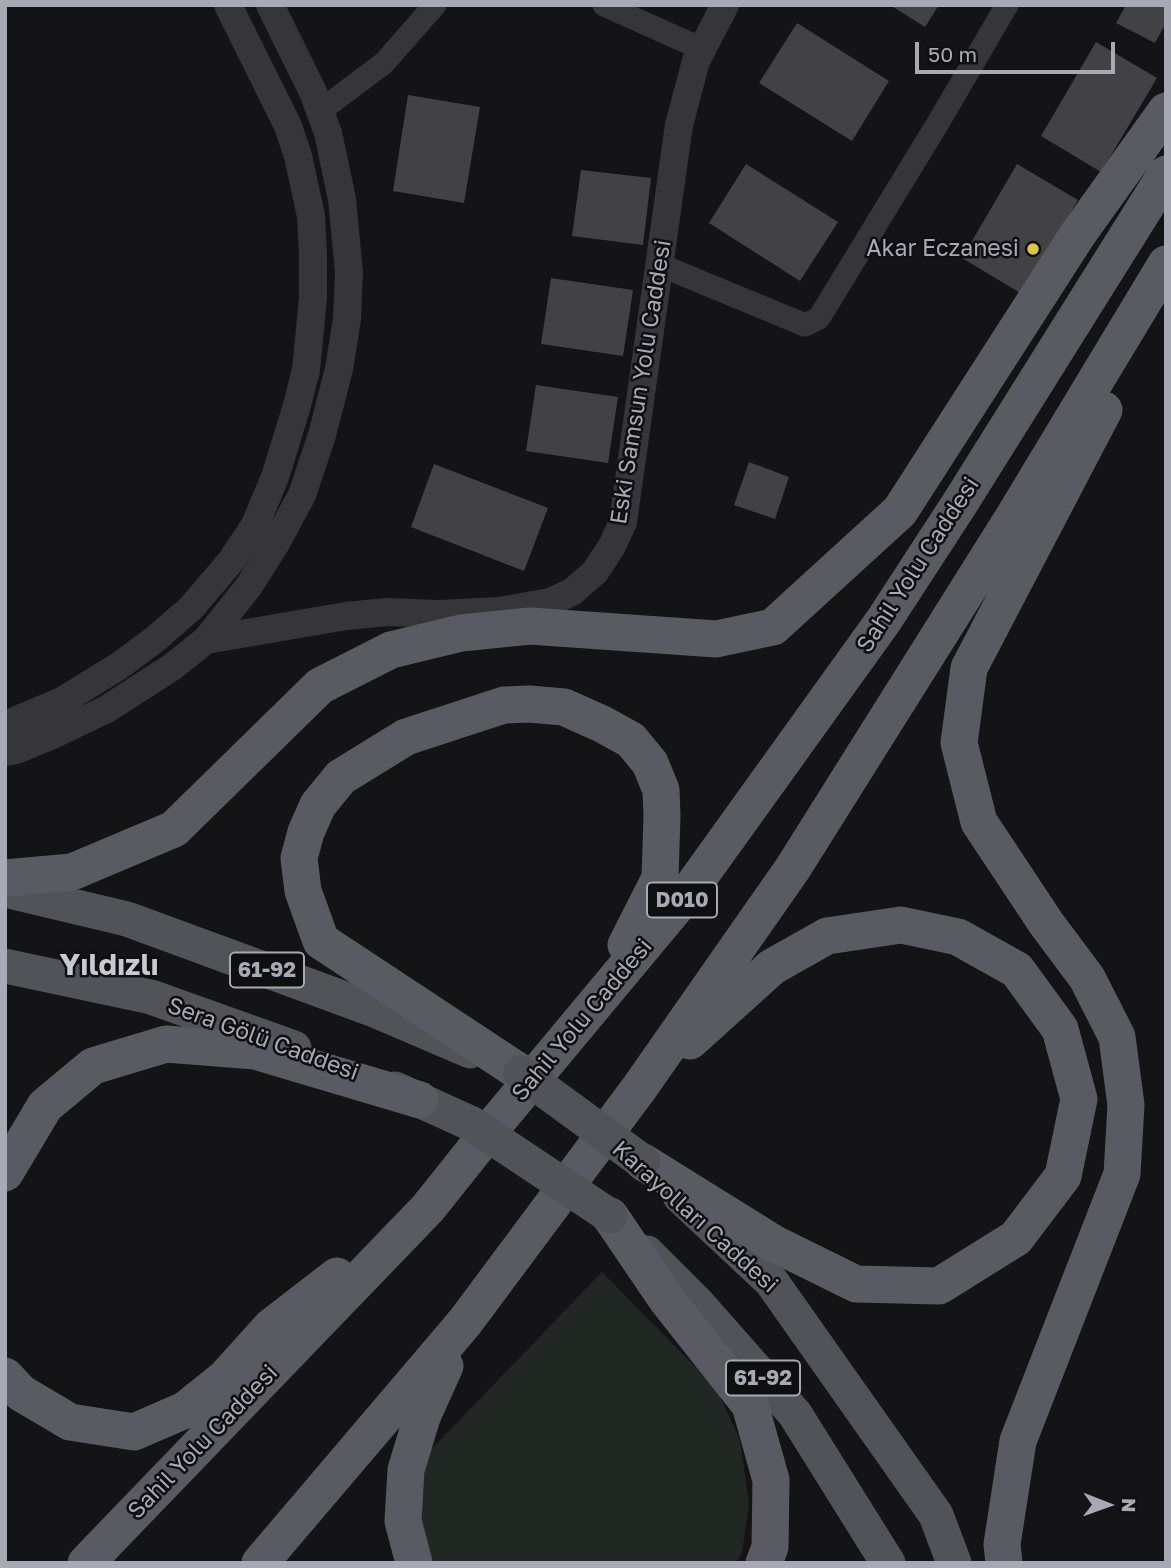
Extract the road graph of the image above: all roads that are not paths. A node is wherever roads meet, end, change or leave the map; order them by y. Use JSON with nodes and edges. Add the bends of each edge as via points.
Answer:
{"nodes":[{"id":1,"x":228,"y":5,"type":"edge"},
{"id":2,"x":270,"y":5,"type":"edge"},
{"id":3,"x":435,"y":5,"type":"edge"},
{"id":4,"x":604,"y":5,"type":"edge"},
{"id":5,"x":725,"y":5,"type":"edge"},
{"id":6,"x":1007,"y":5,"type":"edge"},
{"id":7,"x":702,"y":49,"type":"junction"},
{"id":8,"x":320,"y":111,"type":"junction"},
{"id":9,"x":1166,"y":111,"type":"edge"},
{"id":10,"x":1166,"y":174,"type":"edge"},
{"id":11,"x":1166,"y":264,"type":"edge"},
{"id":12,"x":660,"y":265,"type":"junction"},
{"id":13,"x":1166,"y":294,"type":"edge"},
{"id":14,"x":206,"y":640,"type":"junction"},
{"id":15,"x":5,"y":725,"type":"edge"},
{"id":16,"x":5,"y":752,"type":"edge"},
{"id":17,"x":5,"y":878,"type":"edge"},
{"id":18,"x":5,"y":890,"type":"edge"},
{"id":19,"x":5,"y":966,"type":"edge"},
{"id":20,"x":598,"y":1000,"type":"junction"},
{"id":21,"x":521,"y":1073,"type":"junction"},
{"id":22,"x":640,"y":1087,"type":"junction"},
{"id":23,"x":420,"y":1100,"type":"junction"},
{"id":24,"x":643,"y":1162,"type":"junction"},
{"id":25,"x":5,"y":1172,"type":"edge"},
{"id":26,"x":428,"y":1208,"type":"junction"},
{"id":27,"x":610,"y":1216,"type":"junction"},
{"id":28,"x":465,"y":1322,"type":"junction"},
{"id":29,"x":5,"y":1376,"type":"edge"},
{"id":30,"x":86,"y":1563,"type":"edge"},
{"id":31,"x":260,"y":1563,"type":"edge"},
{"id":32,"x":414,"y":1563,"type":"edge"},
{"id":33,"x":764,"y":1563,"type":"edge"},
{"id":34,"x":888,"y":1563,"type":"edge"},
{"id":35,"x":954,"y":1563,"type":"edge"},
{"id":36,"x":1003,"y":1563,"type":"edge"}],
"edges":[{"from":1,"to":15,"type":"street","via":[[288,126],[311,216],[313,298],[306,370],[275,477],[255,525],[191,608],[119,666],[62,701]]},
{"from":2,"to":8,"type":"street"},
{"from":3,"to":8,"type":"street","via":[[384,63]]},
{"from":4,"to":7,"type":"street"},
{"from":5,"to":7,"type":"street","name":"Eski Samsun Yolu Caddesi"},
{"from":6,"to":12,"type":"street","via":[[819,318],[805,325]]},
{"from":7,"to":12,"type":"street","name":"Eski Samsun Yolu Caddesi","via":[[679,125]]},
{"from":8,"to":14,"type":"street","via":[[342,199],[349,272],[339,369],[302,495],[249,586]]},
{"from":9,"to":17,"type":"highway","via":[[1078,234],[900,512],[773,626],[716,639],[530,626],[461,633],[391,650],[320,686],[174,829],[72,872]]},
{"from":10,"to":20,"type":"highway","name":"Sahil Yolu Caddesi","number":"D010","via":[[884,620],[690,890]]},
{"from":11,"to":22,"type":"highway","via":[[793,868]]},
{"from":12,"to":14,"type":"street","name":"Eski Samsun Yolu Caddesi","via":[[623,522],[595,572],[572,592],[550,602],[499,611],[346,616]]},
{"from":13,"to":36,"type":"highway","via":[[969,668],[962,718],[959,743],[979,822],[1087,978],[1117,1037],[1126,1105],[1122,1174],[1018,1441]]},
{"from":14,"to":16,"type":"street","via":[[107,709]]},
{"from":18,"to":21,"type":"main road","number":"61-92","via":[[139,923],[372,1009]]},
{"from":19,"to":23,"type":"main road","name":"Sera Gölü Caddesi","number":"61-92","via":[[151,998],[296,1048]]},
{"from":20,"to":21,"type":"highway","via":[[660,878],[661,790],[650,763],[631,740],[564,707],[504,705],[406,737],[341,777],[318,805],[299,858],[303,891],[321,941]]},
{"from":20,"to":26,"type":"highway","name":"Sahil Yolu Caddesi","number":"D010"},
{"from":21,"to":24,"type":"main road","name":"Karayolları Caddesi","number":"61-92","bridge":true},
{"from":22,"to":24,"type":"highway","via":[[772,967],[827,936],[901,925],[957,937],[1017,970],[1060,1029],[1079,1099],[1063,1176],[1016,1238],[939,1286],[856,1284],[773,1243]]},
{"from":22,"to":28,"type":"highway"},
{"from":23,"to":25,"type":"highway","via":[[255,1051],[166,1044],[93,1066],[45,1107]]},
{"from":23,"to":27,"type":"main road","name":"Sera Gölü Caddesi","number":"61-92","bridge":true,"via":[[472,1124]]},
{"from":24,"to":35,"type":"main road","name":"Karayolları Caddesi","number":"61-92","via":[[771,1281],[936,1515]]},
{"from":26,"to":29,"type":"highway","via":[[271,1327],[225,1378],[185,1410],[134,1432],[70,1422],[21,1393]]},
{"from":26,"to":30,"type":"highway","name":"Sahil Yolu Caddesi","number":"D010"},
{"from":27,"to":33,"type":"highway","via":[[667,1300],[750,1405],[771,1480],[770,1547]]},
{"from":27,"to":34,"type":"main road","number":"61-92","via":[[697,1303],[795,1414]]},
{"from":28,"to":31,"type":"highway"},
{"from":28,"to":32,"type":"highway","via":[[422,1417],[406,1470],[403,1521]]}]}
